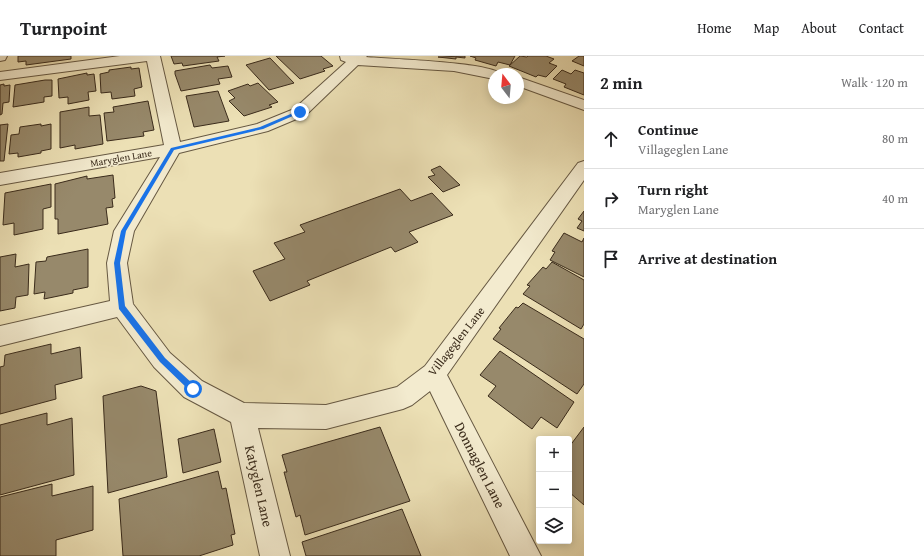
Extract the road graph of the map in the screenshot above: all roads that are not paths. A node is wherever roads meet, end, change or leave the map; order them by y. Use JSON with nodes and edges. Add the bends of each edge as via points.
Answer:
{"nodes":[{"id":1,"x":153,"y":56,"type":"edge"},
{"id":2,"x":354,"y":58,"type":"edge"},
{"id":3,"x":488,"y":74,"type":"edge"},
{"id":4,"x":0,"y":76,"type":"edge"},
{"id":5,"x":524,"y":83,"type":"edge"},
{"id":6,"x":584,"y":104,"type":"edge"},
{"id":7,"x":172,"y":149,"type":"junction"},
{"id":8,"x":584,"y":167,"type":"edge"},
{"id":9,"x":0,"y":179,"type":"edge"},
{"id":10,"x":122,"y":307,"type":"junction"},
{"id":11,"x":0,"y":336,"type":"edge"},
{"id":12,"x":434,"y":374,"type":"junction"},
{"id":13,"x":242,"y":416,"type":"junction"},
{"id":14,"x":275,"y":556,"type":"edge"},
{"id":15,"x":526,"y":556,"type":"edge"}],
"edges":[{"from":1,"to":4,"type":"street"},
{"from":1,"to":7,"type":"street"},
{"from":2,"to":3,"type":"street","via":[[454,66]]},
{"from":2,"to":7,"type":"street","name":"Maryglen Lane","via":[[300,112],[262,128]]},
{"from":5,"to":6,"type":"street"},
{"from":7,"to":9,"type":"street","name":"Maryglen Lane"},
{"from":7,"to":10,"type":"street","via":[[124,231],[117,263]]},
{"from":8,"to":12,"type":"street","name":"Villageglen Lane"},
{"from":10,"to":11,"type":"street"},
{"from":10,"to":13,"type":"street","name":"Villageglen Lane","via":[[162,360],[193,389]]},
{"from":12,"to":13,"type":"street","name":"Villageglen Lane","via":[[403,397],[326,417]]},
{"from":12,"to":15,"type":"street","name":"Donnaglen Lane"},
{"from":13,"to":14,"type":"street","name":"Katyglen Lane"}]}
